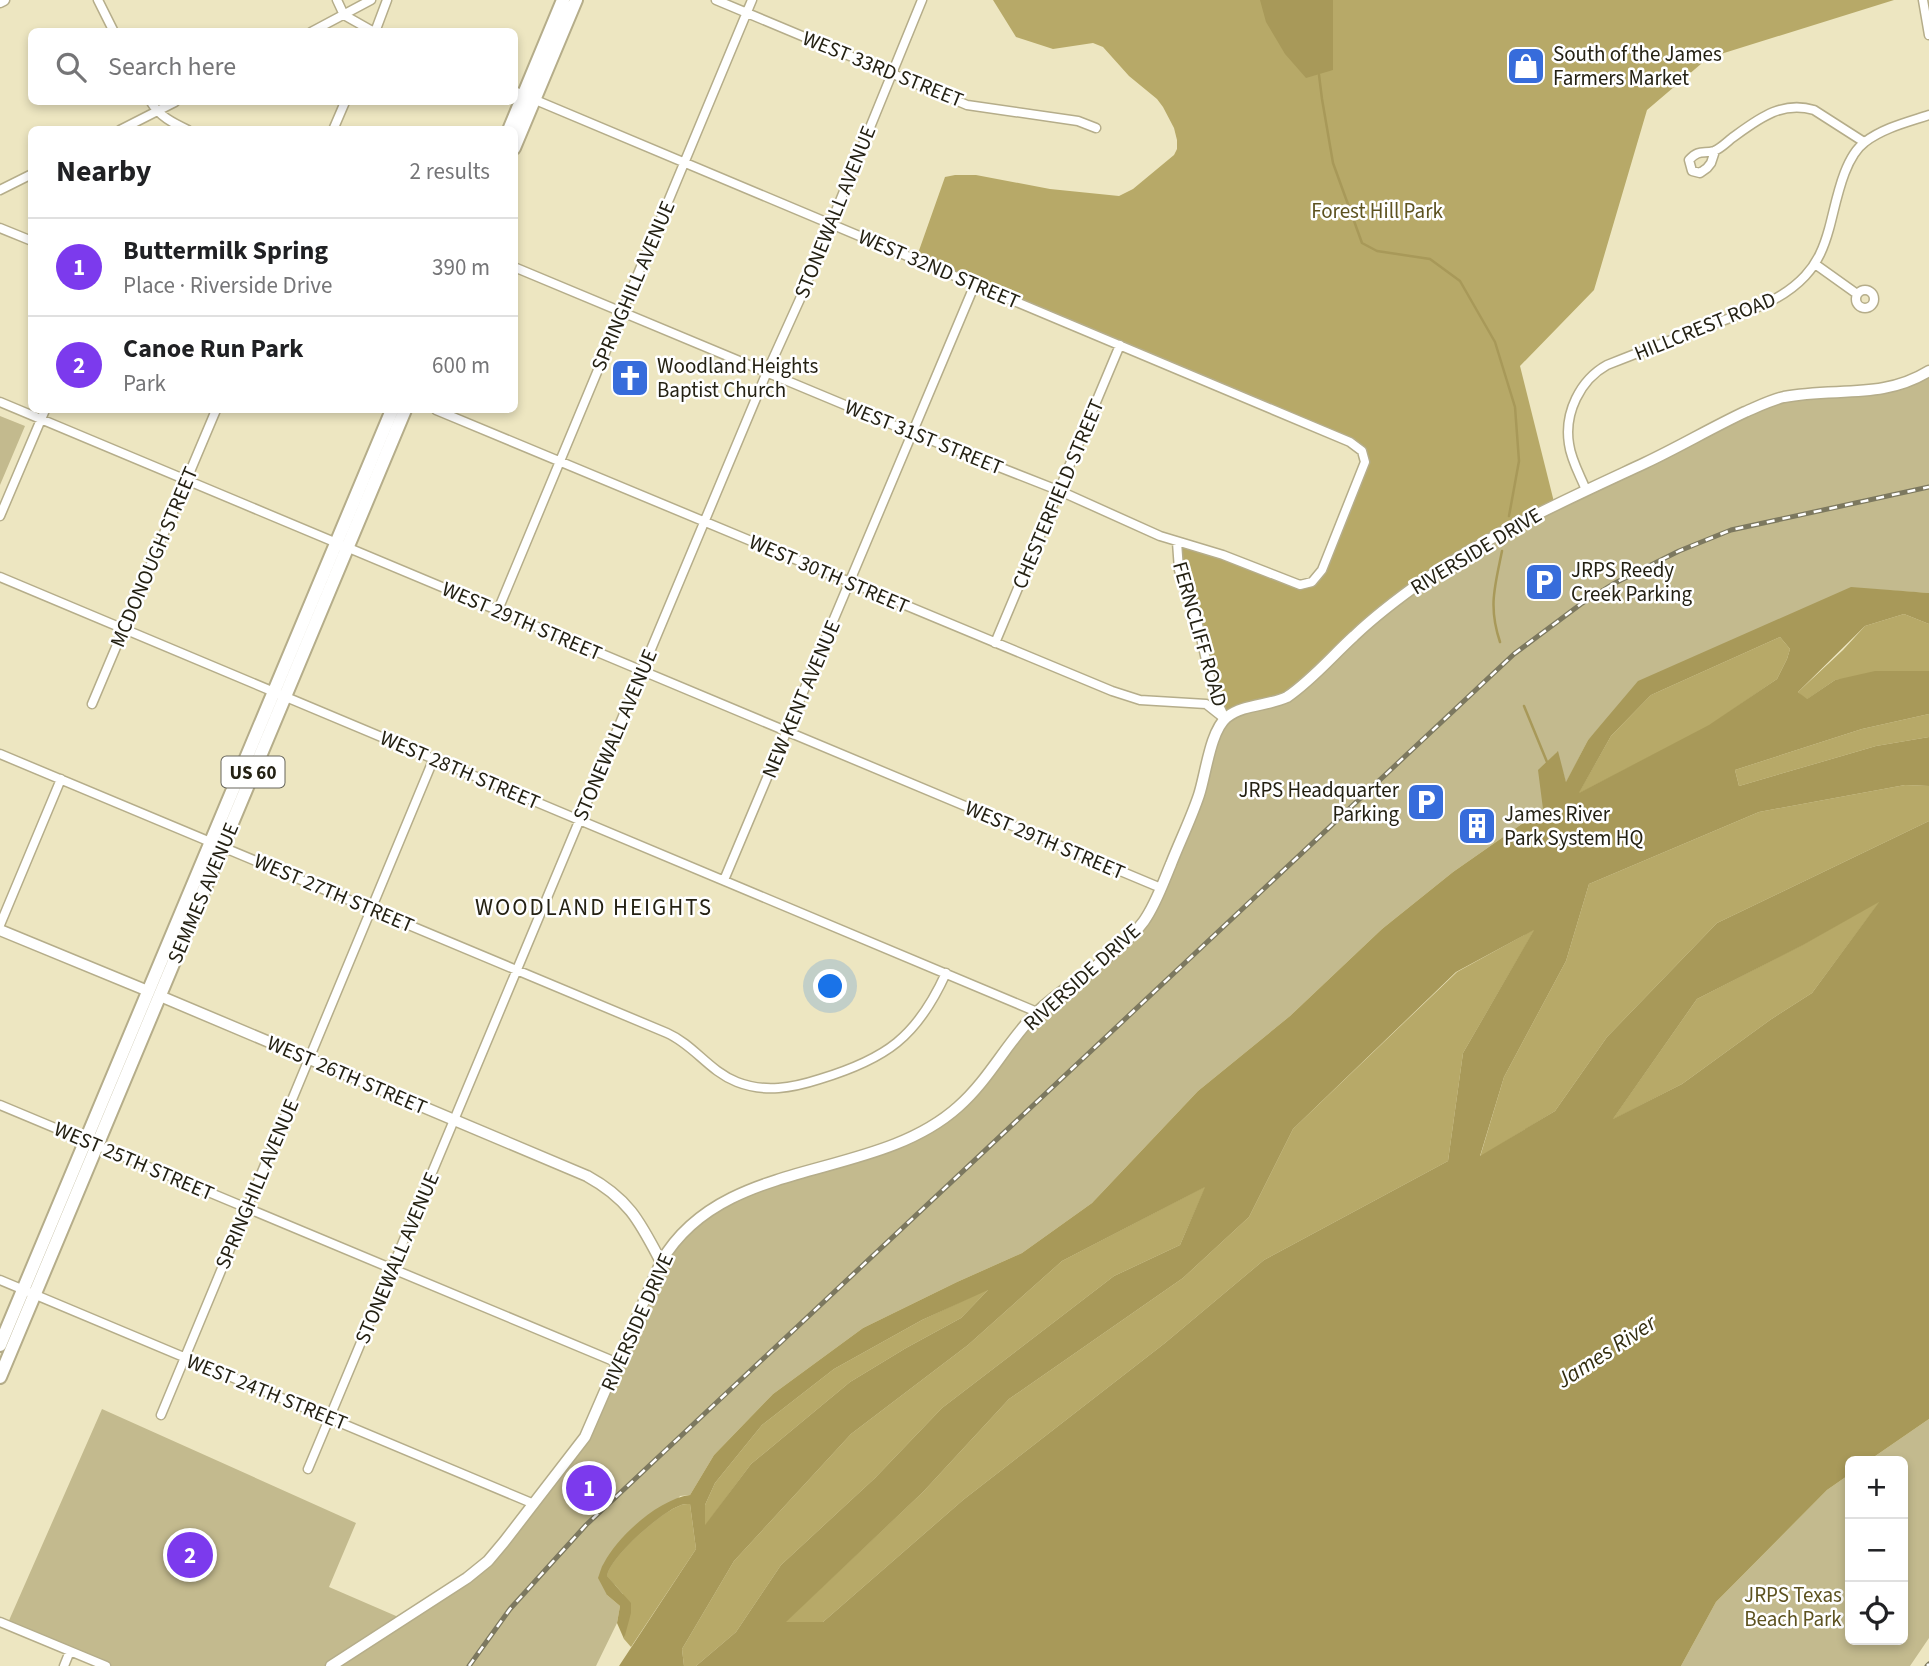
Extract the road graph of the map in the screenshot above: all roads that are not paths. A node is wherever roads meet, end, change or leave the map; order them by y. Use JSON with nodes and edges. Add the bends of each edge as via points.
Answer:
{"nodes":[{"id":1,"x":98,"y":0,"type":"edge"},
{"id":2,"x":337,"y":0,"type":"edge"},
{"id":3,"x":371,"y":0,"type":"edge"},
{"id":4,"x":387,"y":0,"type":"edge"},
{"id":5,"x":563,"y":0,"type":"edge"},
{"id":6,"x":576,"y":0,"type":"edge"},
{"id":7,"x":716,"y":0,"type":"edge"},
{"id":8,"x":752,"y":0,"type":"edge"},
{"id":9,"x":922,"y":0,"type":"edge"},
{"id":10,"x":1923,"y":0,"type":"edge"},
{"id":11,"x":747,"y":13,"type":"junction"},
{"id":12,"x":344,"y":15,"type":"junction"},
{"id":13,"x":112,"y":28,"type":"edge"},
{"id":14,"x":319,"y":28,"type":"edge"},
{"id":15,"x":367,"y":28,"type":"edge"},
{"id":16,"x":376,"y":28,"type":"edge"},
{"id":17,"x":1929,"y":35,"type":"edge"},
{"id":18,"x":892,"y":72,"type":"junction"},
{"id":19,"x":524,"y":95,"type":"edge"},
{"id":20,"x":153,"y":105,"type":"edge"},
{"id":21,"x":169,"y":105,"type":"edge"},
{"id":22,"x":344,"y":105,"type":"edge"},
{"id":23,"x":156,"y":111,"type":"junction"},
{"id":24,"x":1929,"y":115,"type":"edge"},
{"id":25,"x":128,"y":126,"type":"edge"},
{"id":26,"x":178,"y":126,"type":"edge"},
{"id":27,"x":335,"y":126,"type":"edge"},
{"id":28,"x":511,"y":126,"type":"edge"},
{"id":29,"x":518,"y":127,"type":"edge"},
{"id":30,"x":1096,"y":128,"type":"dead end"},
{"id":31,"x":1864,"y":142,"type":"junction"},
{"id":32,"x":1715,"y":151,"type":"dead end"},
{"id":33,"x":684,"y":162,"type":"junction"},
{"id":34,"x":28,"y":176,"type":"edge"},
{"id":35,"x":0,"y":190,"type":"edge"},
{"id":36,"x":830,"y":223,"type":"junction"},
{"id":37,"x":0,"y":229,"type":"edge"},
{"id":38,"x":28,"y":240,"type":"edge"},
{"id":39,"x":1815,"y":264,"type":"junction"},
{"id":40,"x":518,"y":269,"type":"edge"},
{"id":41,"x":975,"y":284,"type":"junction"},
{"id":42,"x":1857,"y":294,"type":"dead end"},
{"id":43,"x":622,"y":311,"type":"junction"},
{"id":44,"x":1120,"y":345,"type":"junction"},
{"id":45,"x":767,"y":372,"type":"junction"},
{"id":46,"x":1929,"y":372,"type":"edge"},
{"id":47,"x":0,"y":402,"type":"edge"},
{"id":48,"x":44,"y":413,"type":"edge"},
{"id":49,"x":215,"y":413,"type":"edge"},
{"id":50,"x":391,"y":413,"type":"edge"},
{"id":51,"x":404,"y":413,"type":"edge"},
{"id":52,"x":443,"y":413,"type":"edge"},
{"id":53,"x":41,"y":419,"type":"junction"},
{"id":54,"x":912,"y":433,"type":"junction"},
{"id":55,"x":1362,"y":451,"type":"joint"},
{"id":56,"x":559,"y":461,"type":"junction"},
{"id":57,"x":187,"y":480,"type":"junction"},
{"id":58,"x":1586,"y":490,"type":"junction"},
{"id":59,"x":1060,"y":491,"type":"junction"},
{"id":60,"x":0,"y":516,"type":"edge"},
{"id":61,"x":704,"y":522,"type":"junction"},
{"id":62,"x":1177,"y":542,"type":"junction"},
{"id":63,"x":341,"y":546,"type":"junction"},
{"id":64,"x":0,"y":576,"type":"edge"},
{"id":65,"x":850,"y":582,"type":"junction"},
{"id":66,"x":498,"y":610,"type":"junction"},
{"id":67,"x":124,"y":628,"type":"junction"},
{"id":68,"x":995,"y":643,"type":"junction"},
{"id":69,"x":642,"y":672,"type":"junction"},
{"id":70,"x":279,"y":695,"type":"junction"},
{"id":71,"x":92,"y":704,"type":"dead end"},
{"id":72,"x":1225,"y":719,"type":"junction"},
{"id":73,"x":788,"y":732,"type":"junction"},
{"id":74,"x":0,"y":754,"type":"edge"},
{"id":75,"x":434,"y":758,"type":"junction"},
{"id":76,"x":61,"y":779,"type":"junction"},
{"id":77,"x":580,"y":820,"type":"junction"},
{"id":78,"x":217,"y":843,"type":"junction"},
{"id":79,"x":724,"y":880,"type":"junction"},
{"id":80,"x":1161,"y":888,"type":"junction"},
{"id":81,"x":371,"y":909,"type":"junction"},
{"id":82,"x":0,"y":925,"type":"edge"},
{"id":83,"x":0,"y":930,"type":"edge"},
{"id":84,"x":516,"y":970,"type":"junction"},
{"id":85,"x":946,"y":974,"type":"junction"},
{"id":86,"x":154,"y":993,"type":"junction"},
{"id":87,"x":1037,"y":1012,"type":"junction"},
{"id":88,"x":309,"y":1058,"type":"junction"},
{"id":89,"x":0,"y":1105,"type":"edge"},
{"id":90,"x":455,"y":1119,"type":"junction"},
{"id":91,"x":91,"y":1143,"type":"junction"},
{"id":92,"x":247,"y":1208,"type":"junction"},
{"id":93,"x":661,"y":1262,"type":"junction"},
{"id":94,"x":392,"y":1268,"type":"junction"},
{"id":95,"x":0,"y":1280,"type":"edge"},
{"id":96,"x":29,"y":1292,"type":"junction"},
{"id":97,"x":0,"y":1345,"type":"edge"},
{"id":98,"x":184,"y":1358,"type":"junction"},
{"id":99,"x":618,"y":1363,"type":"junction"},
{"id":100,"x":0,"y":1377,"type":"edge"},
{"id":101,"x":161,"y":1415,"type":"dead end"},
{"id":102,"x":330,"y":1418,"type":"junction"},
{"id":103,"x":308,"y":1469,"type":"dead end"},
{"id":104,"x":534,"y":1504,"type":"junction"},
{"id":105,"x":0,"y":1622,"type":"edge"},
{"id":106,"x":70,"y":1651,"type":"junction"},
{"id":107,"x":64,"y":1666,"type":"edge"},
{"id":108,"x":106,"y":1666,"type":"edge"},
{"id":109,"x":331,"y":1666,"type":"edge"}],
"edges":[{"from":1,"to":13,"type":"street"},
{"from":2,"to":12,"type":"street"},
{"from":3,"to":12,"type":"street"},
{"from":4,"to":16,"type":"street"},
{"from":5,"to":19,"type":"main road"},
{"from":6,"to":19,"type":"main road"},
{"from":7,"to":11,"type":"street","name":"WEST 33RD STREET"},
{"from":8,"to":11,"type":"street","name":"SPRINGHILL AVENUE"},
{"from":9,"to":18,"type":"street","name":"STONEWALL AVENUE"},
{"from":10,"to":17,"type":"street"},
{"from":11,"to":18,"type":"street","name":"WEST 33RD STREET"},
{"from":11,"to":33,"type":"street","name":"SPRINGHILL AVENUE"},
{"from":12,"to":14,"type":"street"},
{"from":12,"to":15,"type":"street"},
{"from":18,"to":30,"type":"street","name":"WEST 33RD STREET","via":[[967,105],[1078,121]]},
{"from":18,"to":36,"type":"street","name":"STONEWALL AVENUE"},
{"from":19,"to":28,"type":"main road"},
{"from":19,"to":29,"type":"main road"},
{"from":19,"to":33,"type":"street","name":"WEST 32ND STREET"},
{"from":20,"to":23,"type":"street"},
{"from":21,"to":23,"type":"street"},
{"from":22,"to":27,"type":"street"},
{"from":23,"to":25,"type":"street"},
{"from":23,"to":26,"type":"street"},
{"from":24,"to":31,"type":"street"},
{"from":31,"to":32,"type":"street","via":[[1814,110],[1786,107],[1767,114]]},
{"from":31,"to":39,"type":"street","name":"HILLCREST ROAD","via":[[1844,175]]},
{"from":33,"to":36,"type":"street","name":"WEST 32ND STREET"},
{"from":33,"to":43,"type":"street","name":"SPRINGHILL AVENUE"},
{"from":34,"to":35,"type":"street"},
{"from":36,"to":41,"type":"street","name":"WEST 32ND STREET"},
{"from":36,"to":45,"type":"street","name":"STONEWALL AVENUE"},
{"from":37,"to":38,"type":"street"},
{"from":39,"to":42,"type":"street"},
{"from":39,"to":58,"type":"street","name":"HILLCREST ROAD","via":[[1793,287],[1768,303],[1607,365],[1586,380],[1577,395],[1568,432]]},
{"from":40,"to":43,"type":"street","name":"WEST 31ST STREET"},
{"from":41,"to":44,"type":"street","name":"WEST 32ND STREET"},
{"from":41,"to":54,"type":"street","name":"NEW KENT AVENUE"},
{"from":43,"to":45,"type":"street","name":"WEST 31ST STREET"},
{"from":43,"to":56,"type":"street","name":"SPRINGHILL AVENUE"},
{"from":44,"to":55,"type":"street","name":"WEST 32ND STREET"},
{"from":44,"to":59,"type":"street","name":"CHESTERFIELD STREET"},
{"from":45,"to":54,"type":"street","name":"WEST 31ST STREET"},
{"from":45,"to":61,"type":"street","name":"STONEWALL AVENUE"},
{"from":46,"to":58,"type":"street","name":"RIVERSIDE DRIVE","via":[[1881,390],[1781,398]]},
{"from":47,"to":53,"type":"street","name":"WEST 29TH STREET"},
{"from":48,"to":53,"type":"street"},
{"from":49,"to":57,"type":"street","name":"MCDONOUGH STREET"},
{"from":50,"to":63,"type":"main road","name":"SEMMES AVENUE","number":"US 60"},
{"from":51,"to":63,"type":"main road","name":"SEMMES AVENUE","number":"US 60"},
{"from":52,"to":56,"type":"street","name":"WEST 30TH STREET"},
{"from":53,"to":57,"type":"street","name":"WEST 29TH STREET"},
{"from":53,"to":60,"type":"street"},
{"from":54,"to":59,"type":"street","name":"WEST 31ST STREET"},
{"from":54,"to":65,"type":"street","name":"NEW KENT AVENUE"},
{"from":55,"to":62,"type":"street","name":"FERNCLIFF ROAD","via":[[1365,462],[1327,558],[1319,575],[1308,584],[1296,584]]},
{"from":56,"to":61,"type":"street","name":"WEST 30TH STREET"},
{"from":56,"to":66,"type":"street","name":"SPRINGHILL AVENUE"},
{"from":57,"to":63,"type":"street","name":"WEST 29TH STREET"},
{"from":57,"to":67,"type":"street","name":"MCDONOUGH STREET"},
{"from":58,"to":72,"type":"street","name":"RIVERSIDE DRIVE","via":[[1425,579],[1287,696]]},
{"from":59,"to":62,"type":"street","name":"WEST 31ST STREET"},
{"from":59,"to":68,"type":"street","name":"CHESTERFIELD STREET"},
{"from":61,"to":65,"type":"street","name":"WEST 30TH STREET"},
{"from":61,"to":69,"type":"street","name":"STONEWALL AVENUE"},
{"from":62,"to":72,"type":"street","name":"FERNCLIFF ROAD","via":[[1179,570]]},
{"from":63,"to":66,"type":"street","name":"WEST 29TH STREET"},
{"from":63,"to":70,"type":"main road","name":"SEMMES AVENUE","number":"US 60"},
{"from":64,"to":67,"type":"street","name":"WEST 28TH STREET"},
{"from":65,"to":68,"type":"street","name":"WEST 30TH STREET"},
{"from":65,"to":73,"type":"street","name":"NEW KENT AVENUE"},
{"from":66,"to":69,"type":"street","name":"WEST 29TH STREET"},
{"from":67,"to":70,"type":"street","name":"WEST 28TH STREET"},
{"from":67,"to":71,"type":"street","name":"MCDONOUGH STREET"},
{"from":68,"to":72,"type":"street","name":"WEST 30TH STREET","via":[[1128,696],[1206,704]]},
{"from":69,"to":73,"type":"street","name":"WEST 29TH STREET"},
{"from":69,"to":77,"type":"street","name":"STONEWALL AVENUE"},
{"from":70,"to":75,"type":"street","name":"WEST 28TH STREET"},
{"from":70,"to":78,"type":"main road","name":"SEMMES AVENUE","number":"US 60"},
{"from":72,"to":80,"type":"street","name":"RIVERSIDE DRIVE","via":[[1216,732],[1198,798]]},
{"from":73,"to":79,"type":"street","name":"NEW KENT AVENUE"},
{"from":73,"to":80,"type":"street","name":"WEST 29TH STREET"},
{"from":74,"to":76,"type":"street","name":"WEST 27TH STREET"},
{"from":75,"to":77,"type":"street","name":"WEST 28TH STREET"},
{"from":75,"to":81,"type":"street","name":"SPRINGHILL AVENUE"},
{"from":76,"to":78,"type":"street","name":"WEST 27TH STREET"},
{"from":76,"to":82,"type":"street"},
{"from":77,"to":79,"type":"street","name":"WEST 28TH STREET"},
{"from":77,"to":84,"type":"street","name":"STONEWALL AVENUE"},
{"from":78,"to":81,"type":"street","name":"WEST 27TH STREET"},
{"from":78,"to":86,"type":"main road","name":"SEMMES AVENUE","number":"US 60"},
{"from":79,"to":85,"type":"street","name":"WEST 28TH STREET"},
{"from":80,"to":87,"type":"street","name":"RIVERSIDE DRIVE","via":[[1136,931]]},
{"from":81,"to":84,"type":"street","name":"WEST 27TH STREET"},
{"from":81,"to":88,"type":"street","name":"SPRINGHILL AVENUE"},
{"from":83,"to":86,"type":"street","name":"WEST 26TH STREET"},
{"from":84,"to":85,"type":"street","name":"WEST 27TH STREET","via":[[667,1032],[715,1070],[735,1081],[769,1089],[848,1071],[887,1051],[925,1013]]},
{"from":84,"to":90,"type":"street","name":"STONEWALL AVENUE"},
{"from":85,"to":87,"type":"street","name":"WEST 28TH STREET"},
{"from":86,"to":88,"type":"street","name":"WEST 26TH STREET"},
{"from":86,"to":91,"type":"main road","name":"SEMMES AVENUE","number":"US 60"},
{"from":87,"to":93,"type":"street","name":"RIVERSIDE DRIVE","via":[[973,1092],[936,1124],[898,1143],[730,1198],[689,1226]]},
{"from":88,"to":90,"type":"street","name":"WEST 26TH STREET"},
{"from":88,"to":92,"type":"street","name":"SPRINGHILL AVENUE"},
{"from":89,"to":91,"type":"street","name":"WEST 25TH STREET"},
{"from":90,"to":93,"type":"street","name":"WEST 26TH STREET","via":[[604,1186],[633,1212]]},
{"from":90,"to":94,"type":"street","name":"STONEWALL AVENUE"},
{"from":91,"to":92,"type":"street","name":"WEST 25TH STREET"},
{"from":91,"to":96,"type":"main road","name":"SEMMES AVENUE","number":"US 60"},
{"from":92,"to":94,"type":"street","name":"WEST 25TH STREET"},
{"from":92,"to":98,"type":"street","name":"SPRINGHILL AVENUE"},
{"from":93,"to":99,"type":"street","name":"RIVERSIDE DRIVE"},
{"from":94,"to":99,"type":"street","name":"WEST 25TH STREET"},
{"from":94,"to":102,"type":"street","name":"STONEWALL AVENUE"},
{"from":95,"to":96,"type":"street","name":"WEST 24TH STREET"},
{"from":96,"to":97,"type":"main road","name":"SEMMES AVENUE","number":"US 60"},
{"from":96,"to":98,"type":"street","name":"WEST 24TH STREET"},
{"from":96,"to":100,"type":"main road","name":"SEMMES AVENUE","number":"US 60"},
{"from":98,"to":101,"type":"street","name":"SPRINGHILL AVENUE"},
{"from":98,"to":102,"type":"street","name":"WEST 24TH STREET"},
{"from":99,"to":104,"type":"street","name":"RIVERSIDE DRIVE","via":[[585,1437]]},
{"from":102,"to":103,"type":"street","name":"STONEWALL AVENUE"},
{"from":102,"to":104,"type":"street","name":"WEST 24TH STREET"},
{"from":104,"to":109,"type":"street","name":"RIVERSIDE DRIVE","via":[[480,1568]]},
{"from":105,"to":106,"type":"street"},
{"from":106,"to":107,"type":"street"},
{"from":106,"to":108,"type":"street"}]}
